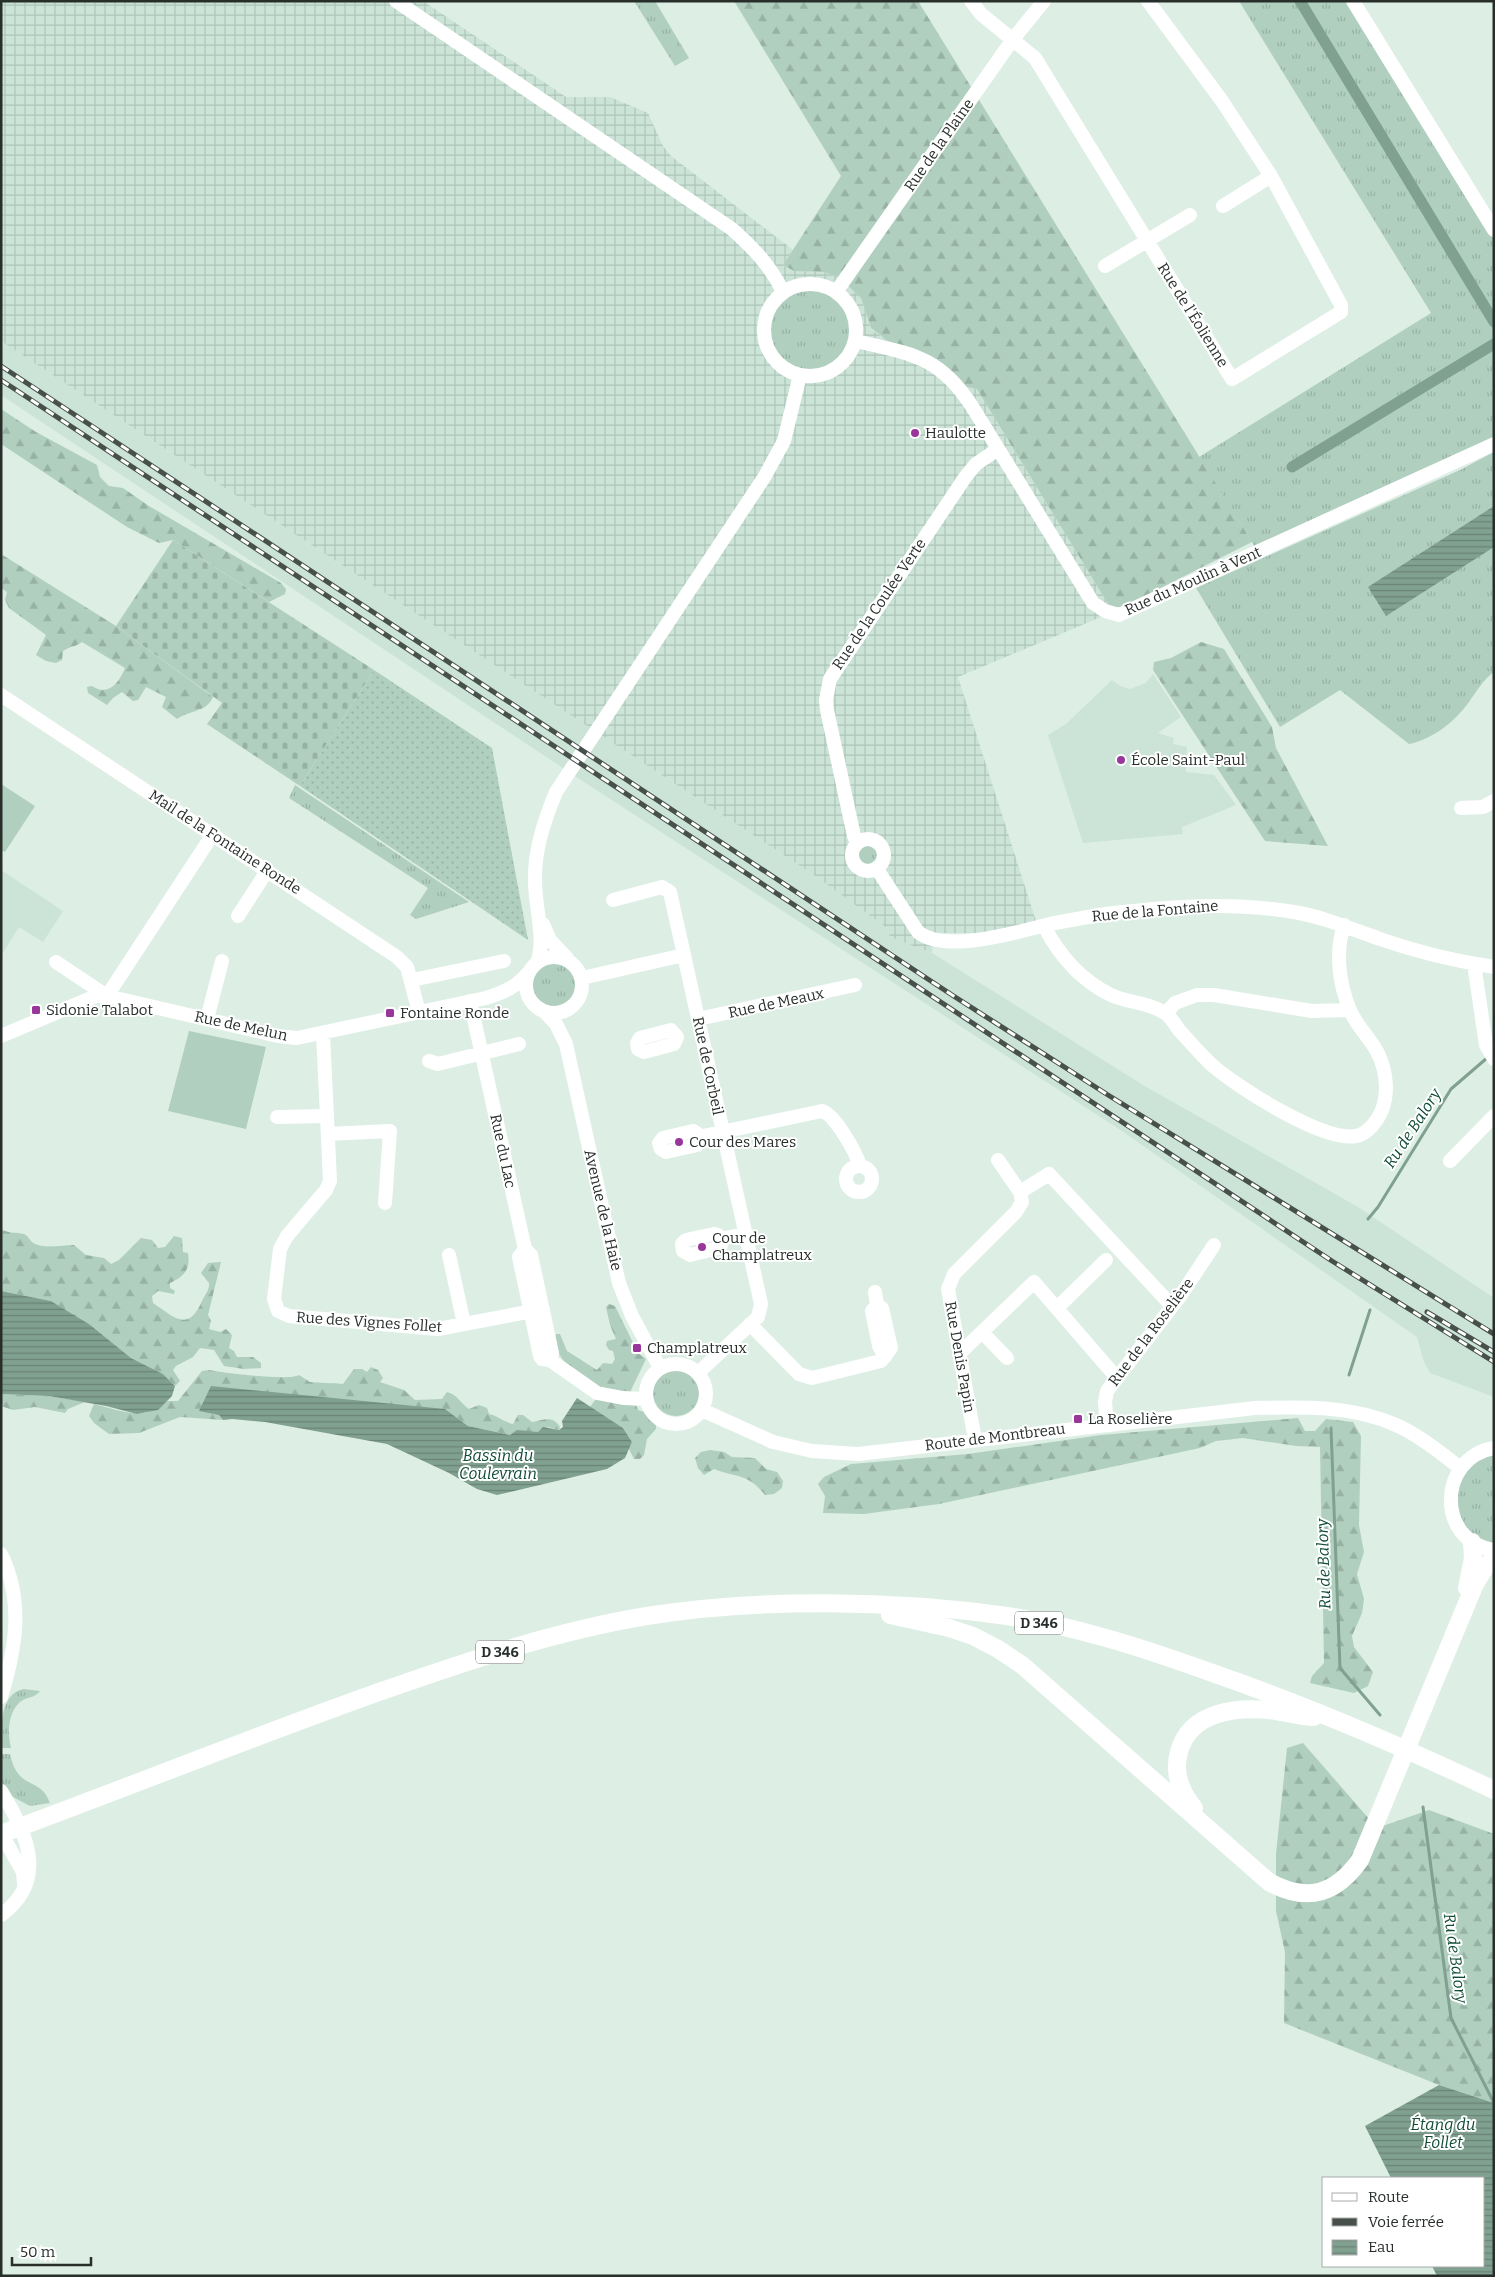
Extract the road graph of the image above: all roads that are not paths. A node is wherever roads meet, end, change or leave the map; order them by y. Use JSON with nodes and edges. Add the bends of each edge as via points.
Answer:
{"nodes":[{"id":1,"x":396,"y":1,"type":"edge"},
{"id":2,"x":971,"y":1,"type":"edge"},
{"id":3,"x":1044,"y":1,"type":"edge"},
{"id":4,"x":1148,"y":1,"type":"edge"},
{"id":5,"x":1353,"y":1,"type":"edge"},
{"id":6,"x":1013,"y":38,"type":"junction"},
{"id":7,"x":1271,"y":176,"type":"junction"},
{"id":8,"x":1222,"y":206,"type":"dead end"},
{"id":9,"x":1190,"y":215,"type":"dead end"},
{"id":10,"x":1494,"y":230,"type":"edge"},
{"id":11,"x":1147,"y":240,"type":"junction"},
{"id":12,"x":1105,"y":266,"type":"dead end"},
{"id":13,"x":783,"y":292,"type":"junction"},
{"id":14,"x":836,"y":292,"type":"junction"},
{"id":15,"x":856,"y":341,"type":"junction"},
{"id":16,"x":800,"y":375,"type":"junction"},
{"id":17,"x":1494,"y":444,"type":"edge"},
{"id":18,"x":998,"y":449,"type":"junction"},
{"id":19,"x":1,"y":695,"type":"edge"},
{"id":20,"x":1494,"y":801,"type":"edge"},
{"id":21,"x":1461,"y":808,"type":"dead end"},
{"id":22,"x":213,"y":834,"type":"junction"},
{"id":23,"x":857,"y":843,"type":"junction"},
{"id":24,"x":877,"y":869,"type":"junction"},
{"id":25,"x":267,"y":871,"type":"junction"},
{"id":26,"x":535,"y":881,"type":"junction"},
{"id":27,"x":612,"y":900,"type":"dead end"},
{"id":28,"x":238,"y":916,"type":"dead end"},
{"id":29,"x":1344,"y":925,"type":"junction"},
{"id":30,"x":1044,"y":926,"type":"junction"},
{"id":31,"x":684,"y":955,"type":"junction"},
{"id":32,"x":222,"y":961,"type":"dead end"},
{"id":33,"x":504,"y":961,"type":"dead end"},
{"id":34,"x":56,"y":962,"type":"dead end"},
{"id":35,"x":573,"y":964,"type":"junction"},
{"id":36,"x":1474,"y":964,"type":"junction"},
{"id":37,"x":533,"y":967,"type":"junction"},
{"id":38,"x":1494,"y":967,"type":"edge"},
{"id":39,"x":582,"y":978,"type":"junction"},
{"id":40,"x":412,"y":980,"type":"junction"},
{"id":41,"x":854,"y":986,"type":"dead end"},
{"id":42,"x":107,"y":996,"type":"junction"},
{"id":43,"x":486,"y":998,"type":"junction"},
{"id":44,"x":470,"y":1001,"type":"junction"},
{"id":45,"x":572,"y":1007,"type":"junction"},
{"id":46,"x":541,"y":1009,"type":"junction"},
{"id":47,"x":1350,"y":1010,"type":"junction"},
{"id":48,"x":419,"y":1012,"type":"junction"},
{"id":49,"x":1166,"y":1013,"type":"junction"},
{"id":50,"x":207,"y":1019,"type":"junction"},
{"id":51,"x":699,"y":1026,"type":"junction"},
{"id":52,"x":323,"y":1033,"type":"junction"},
{"id":53,"x":1,"y":1036,"type":"edge"},
{"id":54,"x":677,"y":1037,"type":"dead end"},
{"id":55,"x":519,"y":1044,"type":"dead end"},
{"id":56,"x":566,"y":1044,"type":"junction"},
{"id":57,"x":482,"y":1053,"type":"junction"},
{"id":58,"x":1494,"y":1059,"type":"edge"},
{"id":59,"x":429,"y":1061,"type":"dead end"},
{"id":60,"x":327,"y":1116,"type":"junction"},
{"id":61,"x":1494,"y":1116,"type":"edge"},
{"id":62,"x":276,"y":1117,"type":"dead end"},
{"id":63,"x":723,"y":1132,"type":"junction"},
{"id":64,"x":328,"y":1134,"type":"junction"},
{"id":65,"x":698,"y":1137,"type":"dead end"},
{"id":66,"x":998,"y":1160,"type":"dead end"},
{"id":67,"x":1450,"y":1161,"type":"dead end"},
{"id":68,"x":860,"y":1166,"type":"dead end"},
{"id":69,"x":1020,"y":1192,"type":"junction"},
{"id":70,"x":385,"y":1203,"type":"dead end"},
{"id":71,"x":745,"y":1234,"type":"junction"},
{"id":72,"x":720,"y":1239,"type":"dead end"},
{"id":73,"x":1214,"y":1245,"type":"dead end"},
{"id":74,"x":449,"y":1255,"type":"dead end"},
{"id":75,"x":1106,"y":1260,"type":"dead end"},
{"id":76,"x":876,"y":1299,"type":"dead end"},
{"id":77,"x":1172,"y":1306,"type":"junction"},
{"id":78,"x":1057,"y":1308,"type":"junction"},
{"id":79,"x":537,"y":1310,"type":"junction"},
{"id":80,"x":464,"y":1324,"type":"junction"},
{"id":81,"x":750,"y":1324,"type":"junction"},
{"id":82,"x":982,"y":1332,"type":"junction"},
{"id":83,"x":959,"y":1354,"type":"junction"},
{"id":84,"x":1008,"y":1358,"type":"dead end"},
{"id":85,"x":660,"y":1368,"type":"junction"},
{"id":86,"x":698,"y":1373,"type":"junction"},
{"id":87,"x":1117,"y":1378,"type":"junction"},
{"id":88,"x":646,"y":1398,"type":"junction"},
{"id":89,"x":702,"y":1410,"type":"junction"},
{"id":90,"x":1107,"y":1424,"type":"junction"},
{"id":91,"x":974,"y":1440,"type":"junction"},
{"id":92,"x":1494,"y":1448,"type":"edge"},
{"id":93,"x":1460,"y":1468,"type":"junction"},
{"id":94,"x":1472,"y":1542,"type":"junction"},
{"id":95,"x":1494,"y":1550,"type":"edge"},
{"id":96,"x":1,"y":1554,"type":"edge"},
{"id":97,"x":1494,"y":1558,"type":"edge"},
{"id":98,"x":815,"y":1604,"type":"junction"},
{"id":99,"x":1,"y":1696,"type":"edge"},
{"id":100,"x":1333,"y":1717,"type":"junction"},
{"id":101,"x":1456,"y":1772,"type":"junction"},
{"id":102,"x":1494,"y":1780,"type":"edge"},
{"id":103,"x":1494,"y":1790,"type":"edge"},
{"id":104,"x":1,"y":1791,"type":"edge"},
{"id":105,"x":20,"y":1827,"type":"junction"},
{"id":106,"x":1,"y":1834,"type":"edge"},
{"id":107,"x":25,"y":1891,"type":"junction"},
{"id":108,"x":1,"y":1915,"type":"edge"}],
"edges":[{"from":1,"to":13,"type":"street","via":[[732,230],[755,250],[773,272]]},
{"from":2,"to":6,"type":"street","name":"Rue de l'Éolienne","via":[[981,14]]},
{"from":3,"to":6,"type":"street","name":"Rue de la Plaine"},
{"from":4,"to":7,"type":"street","name":"Rue de l'Éolienne","via":[[1222,101]]},
{"from":5,"to":10,"type":"street"},
{"from":6,"to":11,"type":"street","name":"Rue de l'Éolienne","via":[[1035,58]]},
{"from":6,"to":14,"type":"street","name":"Rue de la Plaine"},
{"from":7,"to":8,"type":"street"},
{"from":7,"to":11,"type":"street","name":"Rue de l'Éolienne","via":[[1338,298],[1341,312],[1232,379]]},
{"from":9,"to":11,"type":"street"},
{"from":11,"to":12,"type":"street"},
{"from":13,"to":14,"type":"street","via":[[809,283],[823,285]]},
{"from":13,"to":16,"type":"street","via":[[765,316],[763,332],[766,347],[786,370]]},
{"from":14,"to":15,"type":"street","via":[[853,312]]},
{"from":15,"to":16,"type":"street","via":[[841,364],[829,372],[815,376]]},
{"from":15,"to":18,"type":"street","name":"Rue du Moulin à Vent","via":[[913,354],[948,375],[963,392]]},
{"from":16,"to":26,"type":"street","via":[[784,441],[765,476],[556,792],[541,832]]},
{"from":17,"to":18,"type":"street","name":"Rue du Moulin à Vent","via":[[1119,615],[1104,611],[1093,603]]},
{"from":18,"to":23,"type":"street","name":"Rue de la Coulée Verte","via":[[976,464],[966,476],[830,679],[827,710]]},
{"from":19,"to":22,"type":"street","name":"Mail de la Fontaine Ronde"},
{"from":20,"to":21,"type":"street","via":[[1483,807]]},
{"from":22,"to":25,"type":"street","name":"Mail de la Fontaine Ronde"},
{"from":22,"to":42,"type":"street"},
{"from":23,"to":24,"type":"street","name":"Rue de la Coulée Verte","via":[[851,856],[854,865],[867,872]]},
{"from":23,"to":24,"type":"street","via":[[871,839],[880,844],[884,859]]},
{"from":24,"to":30,"type":"street","name":"Rue de la Fontaine","via":[[918,932],[930,939],[964,941]]},
{"from":25,"to":28,"type":"street"},
{"from":25,"to":40,"type":"street","name":"Mail de la Fontaine Ronde","via":[[397,957],[407,967]]},
{"from":26,"to":35,"type":"street","via":[[544,928],[550,940]]},
{"from":26,"to":37,"type":"street","via":[[541,948]]},
{"from":27,"to":31,"type":"street","name":"Rue de Corbeil","via":[[662,887],[670,892]]},
{"from":29,"to":30,"type":"street","name":"Rue de la Fontaine","via":[[1294,912],[1222,905],[1112,913]]},
{"from":29,"to":36,"type":"street","name":"Rue de la Fontaine","via":[[1380,939]]},
{"from":29,"to":47,"type":"street","via":[[1339,940],[1340,976]]},
{"from":30,"to":49,"type":"street","via":[[1056,950],[1081,975],[1111,995]]},
{"from":31,"to":39,"type":"street"},
{"from":31,"to":51,"type":"street","name":"Rue de Corbeil"},
{"from":32,"to":50,"type":"street"},
{"from":33,"to":40,"type":"street"},
{"from":34,"to":42,"type":"street"},
{"from":35,"to":37,"type":"street","via":[[567,959],[551,956]]},
{"from":35,"to":39,"type":"street"},
{"from":36,"to":38,"type":"street","name":"Rue de la Fontaine"},
{"from":36,"to":58,"type":"street","via":[[1486,1045]]},
{"from":37,"to":43,"type":"street","name":"Rue de Melun","via":[[520,983]]},
{"from":37,"to":46,"type":"street","via":[[526,987],[528,995]]},
{"from":39,"to":45,"type":"street","via":[[581,994]]},
{"from":40,"to":48,"type":"street","name":"Mail de la Fontaine Ronde"},
{"from":41,"to":51,"type":"street","name":"Rue de Meaux"},
{"from":42,"to":50,"type":"street","name":"Rue de Melun"},
{"from":42,"to":53,"type":"street","name":"Rue de Melun","via":[[96,996]]},
{"from":43,"to":44,"type":"street","name":"Rue de Melun"},
{"from":43,"to":46,"type":"street","name":"Rue de Melun","via":[[519,997]]},
{"from":44,"to":48,"type":"street","name":"Rue de Melun"},
{"from":44,"to":57,"type":"street","name":"Rue du Lac"},
{"from":45,"to":46,"type":"street","via":[[559,1013]]},
{"from":45,"to":56,"type":"street","name":"Avenue de la Haie"},
{"from":46,"to":56,"type":"street","name":"Avenue de la Haie","via":[[556,1024]]},
{"from":47,"to":49,"type":"street","via":[[1312,1011],[1197,995],[1175,1003]]},
{"from":47,"to":49,"type":"street","via":[[1382,1064],[1386,1093],[1382,1110],[1373,1125],[1358,1136],[1340,1135],[1305,1123],[1260,1098],[1213,1066]]},
{"from":48,"to":52,"type":"street","name":"Rue de Melun"},
{"from":50,"to":52,"type":"street","name":"Rue de Melun","via":[[297,1038]]},
{"from":51,"to":54,"type":"street","name":"Rue de Meaux"},
{"from":51,"to":63,"type":"street","name":"Rue de Corbeil"},
{"from":52,"to":60,"type":"street","name":"Rue des Vignes Follet"},
{"from":55,"to":57,"type":"street"},
{"from":56,"to":85,"type":"street","name":"Avenue de la Haie","via":[[619,1283],[632,1316]]},
{"from":57,"to":59,"type":"street","via":[[438,1064]]},
{"from":57,"to":79,"type":"street","name":"Rue du Lac","via":[[525,1249],[531,1254]]},
{"from":60,"to":62,"type":"street"},
{"from":60,"to":64,"type":"street","name":"Rue des Vignes Follet"},
{"from":61,"to":67,"type":"street"},
{"from":63,"to":65,"type":"street"},
{"from":63,"to":68,"type":"street","via":[[822,1111],[832,1116]]},
{"from":63,"to":71,"type":"street","name":"Rue de Corbeil"},
{"from":64,"to":70,"type":"street","via":[[390,1131]]},
{"from":64,"to":80,"type":"street","name":"Rue des Vignes Follet","via":[[330,1181],[280,1249],[274,1300],[278,1311],[289,1316],[438,1330]]},
{"from":66,"to":69,"type":"street"},
{"from":69,"to":77,"type":"street","via":[[1049,1174]]},
{"from":69,"to":83,"type":"street","name":"Rue Denis Papin","via":[[1022,1202],[1016,1212],[954,1274],[948,1289]]},
{"from":71,"to":72,"type":"street"},
{"from":71,"to":81,"type":"street","name":"Rue de Corbeil","via":[[761,1304],[758,1317]]},
{"from":73,"to":77,"type":"street","name":"Rue de la Roselière"},
{"from":74,"to":80,"type":"street","name":"Rue des Vignes Follet"},
{"from":75,"to":78,"type":"street"},
{"from":76,"to":81,"type":"street","via":[[882,1308],[892,1348],[885,1358],[812,1378],[799,1374]]},
{"from":77,"to":87,"type":"street","name":"Rue de la Roselière"},
{"from":78,"to":82,"type":"street","via":[[1034,1282]]},
{"from":78,"to":87,"type":"street"},
{"from":79,"to":80,"type":"street","name":"Rue des Vignes Follet"},
{"from":79,"to":88,"type":"street","name":"Rue du Lac","via":[[552,1353],[550,1360],[597,1393]]},
{"from":81,"to":86,"type":"street","name":"Rue de Corbeil"},
{"from":82,"to":83,"type":"street"},
{"from":82,"to":84,"type":"street"},
{"from":83,"to":91,"type":"street","name":"Rue Denis Papin"},
{"from":85,"to":86,"type":"street","via":[[676,1363]]},
{"from":85,"to":88,"type":"street","via":[[650,1378]]},
{"from":86,"to":89,"type":"street","via":[[707,1391]]},
{"from":87,"to":90,"type":"street","name":"Rue de la Roselière","via":[[1107,1391]]},
{"from":88,"to":89,"type":"street","via":[[658,1418],[673,1424],[689,1421]]},
{"from":89,"to":91,"type":"street","name":"Route de Montbreau","via":[[773,1442],[812,1451],[858,1454]]},
{"from":90,"to":91,"type":"street","name":"Route de Montbreau"},
{"from":90,"to":93,"type":"street","name":"Route de Montbreau","via":[[1255,1408],[1321,1407],[1364,1413],[1398,1425]]},
{"from":92,"to":93,"type":"street","via":[[1472,1457]]},
{"from":93,"to":94,"type":"street","via":[[1450,1499],[1460,1530]]},
{"from":94,"to":95,"type":"street"},
{"from":94,"to":100,"type":"main road","via":[[1469,1584],[1360,1847],[1352,1861],[1323,1884],[1285,1884],[1262,1870],[1197,1812],[1184,1795],[1177,1776],[1181,1744],[1194,1726],[1228,1711],[1259,1710]]},
{"from":96,"to":99,"type":"street","via":[[13,1585],[17,1615],[13,1652]]},
{"from":97,"to":98,"type":"main road","via":[[1476,1584],[1360,1860],[1339,1884],[1315,1893],[1293,1893],[1269,1882],[1051,1689],[998,1649],[957,1631],[905,1617]]},
{"from":98,"to":100,"type":"main road","number":"D 346","via":[[902,1606],[1008,1616],[1092,1634],[1166,1656]]},
{"from":98,"to":105,"type":"main road","number":"D 346","via":[[750,1605],[648,1616],[512,1648],[315,1715]]},
{"from":100,"to":101,"type":"main road","number":"D 346"},
{"from":101,"to":102,"type":"main road"},
{"from":101,"to":103,"type":"main road","number":"D 346"},
{"from":104,"to":105,"type":"street"},
{"from":105,"to":106,"type":"main road","number":"D 346"},
{"from":105,"to":107,"type":"street","via":[[27,1841],[31,1869]]},
{"from":106,"to":107,"type":"street","via":[[24,1872]]},
{"from":107,"to":108,"type":"street","via":[[14,1906]]}]}
